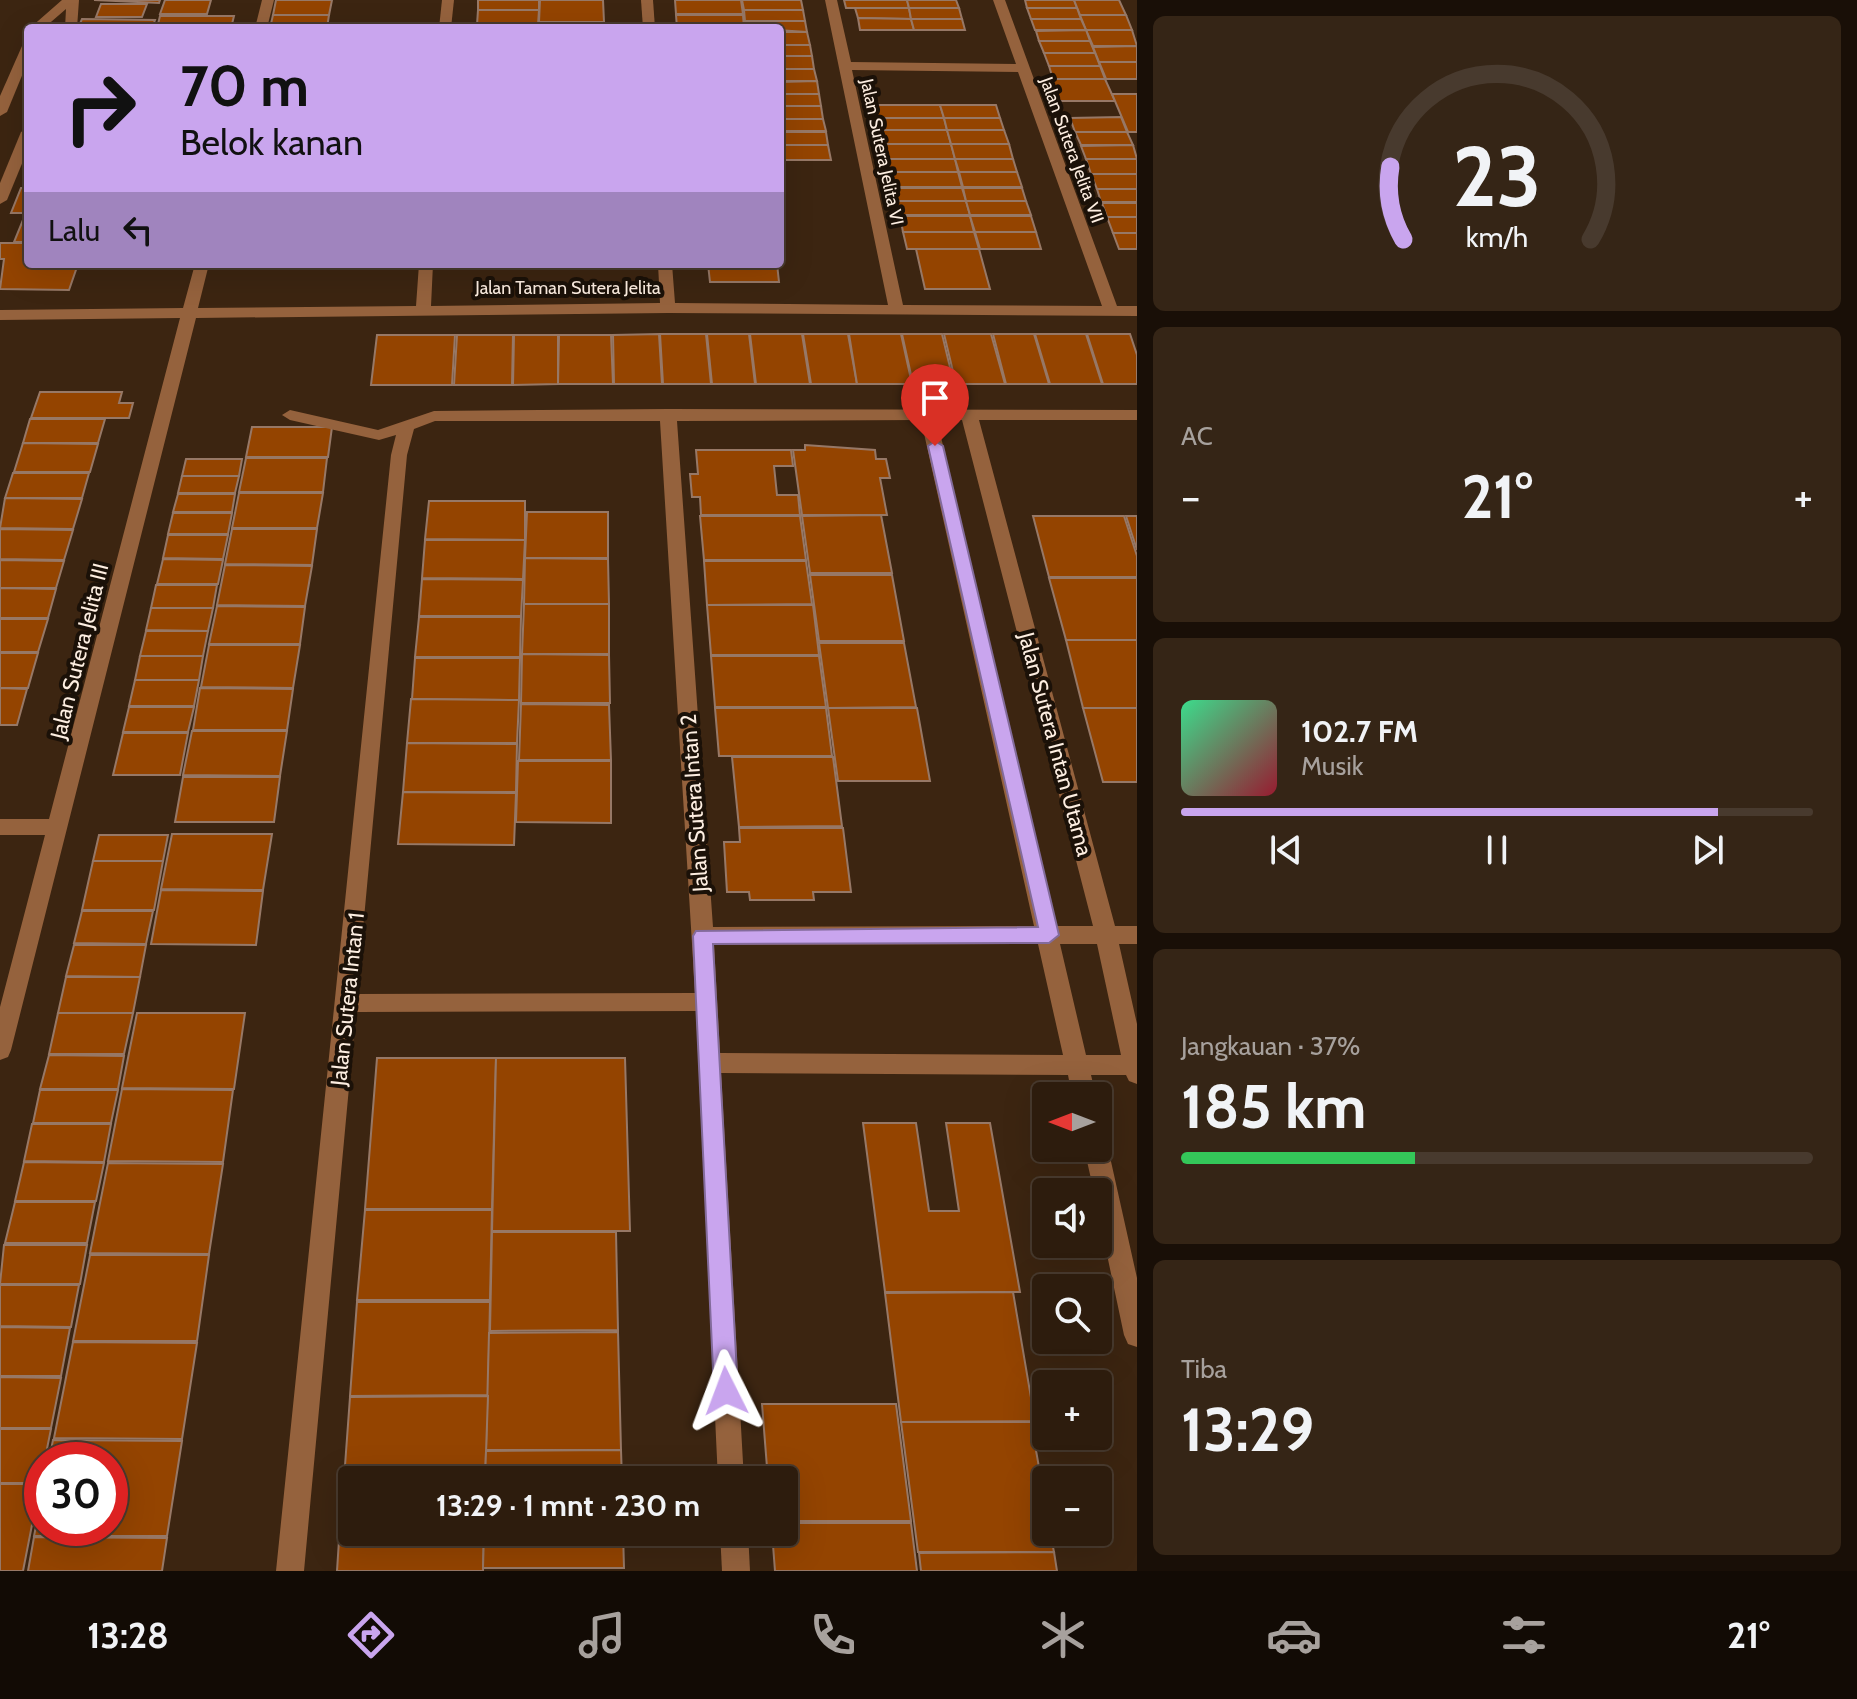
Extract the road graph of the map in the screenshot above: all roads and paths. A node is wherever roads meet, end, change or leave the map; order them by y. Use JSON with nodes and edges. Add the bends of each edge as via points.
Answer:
{"nodes":[{"id":1,"x":72,"y":0,"type":"edge"},
{"id":2,"x":268,"y":0,"type":"edge"},
{"id":3,"x":448,"y":0,"type":"edge"},
{"id":4,"x":647,"y":0,"type":"edge"},
{"id":5,"x":831,"y":0,"type":"edge"},
{"id":6,"x":999,"y":0,"type":"edge"},
{"id":7,"x":41,"y":24,"type":"edge"},
{"id":8,"x":71,"y":24,"type":"edge"},
{"id":9,"x":262,"y":24,"type":"edge"},
{"id":10,"x":445,"y":24,"type":"edge"},
{"id":11,"x":649,"y":24,"type":"edge"},
{"id":12,"x":24,"y":55,"type":"edge"},
{"id":13,"x":847,"y":66,"type":"junction"},
{"id":14,"x":1024,"y":68,"type":"junction"},
{"id":15,"x":0,"y":112,"type":"edge"},
{"id":16,"x":24,"y":142,"type":"edge"},
{"id":17,"x":0,"y":200,"type":"edge"},
{"id":18,"x":201,"y":268,"type":"edge"},
{"id":19,"x":426,"y":268,"type":"edge"},
{"id":20,"x":665,"y":268,"type":"edge"},
{"id":21,"x":668,"y":308,"type":"junction"},
{"id":22,"x":423,"y":309,"type":"junction"},
{"id":23,"x":897,"y":311,"type":"junction"},
{"id":24,"x":1111,"y":311,"type":"junction"},
{"id":25,"x":1137,"y":311,"type":"edge"},
{"id":26,"x":190,"y":312,"type":"junction"},
{"id":27,"x":0,"y":315,"type":"edge"},
{"id":28,"x":668,"y":414,"type":"junction"},
{"id":29,"x":290,"y":415,"type":"dead end"},
{"id":30,"x":928,"y":415,"type":"junction"},
{"id":31,"x":969,"y":415,"type":"junction"},
{"id":32,"x":1137,"y":415,"type":"edge"},
{"id":33,"x":406,"y":428,"type":"junction"},
{"id":34,"x":0,"y":827,"type":"edge"},
{"id":35,"x":59,"y":827,"type":"junction"},
{"id":36,"x":1106,"y":934,"type":"junction"},
{"id":37,"x":1049,"y":935,"type":"junction"},
{"id":38,"x":1137,"y":935,"type":"edge"},
{"id":39,"x":703,"y":936,"type":"junction"},
{"id":40,"x":707,"y":1002,"type":"junction"},
{"id":41,"x":347,"y":1003,"type":"junction"},
{"id":42,"x":0,"y":1050,"type":"edge"},
{"id":43,"x":709,"y":1063,"type":"junction"},
{"id":44,"x":1078,"y":1065,"type":"junction"},
{"id":45,"x":1136,"y":1068,"type":"edge"},
{"id":46,"x":1081,"y":1082,"type":"edge"},
{"id":47,"x":1099,"y":1162,"type":"edge"},
{"id":48,"x":1137,"y":1335,"type":"edge"},
{"id":49,"x":730,"y":1466,"type":"edge"},
{"id":50,"x":735,"y":1546,"type":"edge"},
{"id":51,"x":290,"y":1571,"type":"edge"},
{"id":52,"x":736,"y":1571,"type":"edge"}],
"edges":[{"from":1,"to":7,"type":"street"},
{"from":1,"to":8,"type":"street"},
{"from":2,"to":9,"type":"street"},
{"from":3,"to":10,"type":"street"},
{"from":4,"to":11,"type":"street"},
{"from":5,"to":13,"type":"street","name":"Jalan Sutera Jelita VI"},
{"from":6,"to":14,"type":"street","name":"Jalan Sutera Jelita VII"},
{"from":12,"to":15,"type":"street"},
{"from":13,"to":14,"type":"street"},
{"from":13,"to":23,"type":"street","name":"Jalan Sutera Jelita VI"},
{"from":14,"to":24,"type":"street","name":"Jalan Sutera Jelita VII"},
{"from":16,"to":17,"type":"street"},
{"from":18,"to":26,"type":"street","name":"Jalan Sutera Jelita III"},
{"from":19,"to":22,"type":"street"},
{"from":20,"to":21,"type":"street"},
{"from":21,"to":22,"type":"street","name":"Jalan Taman Sutera Jelita"},
{"from":21,"to":23,"type":"street","name":"Jalan Taman Sutera Jelita"},
{"from":22,"to":26,"type":"street","name":"Jalan Taman Sutera Jelita"},
{"from":23,"to":24,"type":"street","name":"Jalan Taman Sutera Jelita"},
{"from":24,"to":25,"type":"street","name":"Jalan Taman Sutera Jelita"},
{"from":26,"to":27,"type":"street","name":"Jalan Taman Sutera Jelita"},
{"from":26,"to":35,"type":"street","name":"Jalan Sutera Jelita III"},
{"from":28,"to":30,"type":"street"},
{"from":28,"to":33,"type":"street","via":[[434,416]]},
{"from":28,"to":39,"type":"street","name":"Jalan Sutera Intan 2"},
{"from":29,"to":33,"type":"street","via":[[379,435]]},
{"from":30,"to":31,"type":"street"},
{"from":30,"to":37,"type":"street","name":"Jalan Sutera Intan Utama"},
{"from":31,"to":32,"type":"street"},
{"from":31,"to":36,"type":"street","name":"Jalan Sutera Intan Utama"},
{"from":33,"to":41,"type":"street","name":"Jalan Sutera Intan 1","via":[[399,455]]},
{"from":34,"to":35,"type":"street"},
{"from":35,"to":42,"type":"street","name":"Jalan Sutera Jelita III"},
{"from":36,"to":37,"type":"street"},
{"from":36,"to":38,"type":"street"},
{"from":36,"to":45,"type":"street","name":"Jalan Sutera Intan Utama"},
{"from":37,"to":39,"type":"street"},
{"from":37,"to":44,"type":"street","name":"Jalan Sutera Intan Utama"},
{"from":39,"to":40,"type":"street","name":"Jalan Sutera Intan 2"},
{"from":40,"to":41,"type":"street"},
{"from":40,"to":43,"type":"street","name":"Jalan Sutera Intan 2"},
{"from":41,"to":51,"type":"street","name":"Jalan Sutera Intan 1"},
{"from":43,"to":44,"type":"street"},
{"from":43,"to":49,"type":"street","name":"Jalan Sutera Intan 2"},
{"from":44,"to":45,"type":"street"},
{"from":44,"to":46,"type":"street","name":"Jalan Sutera Intan Utama"},
{"from":47,"to":48,"type":"street"},
{"from":50,"to":52,"type":"street"}]}
